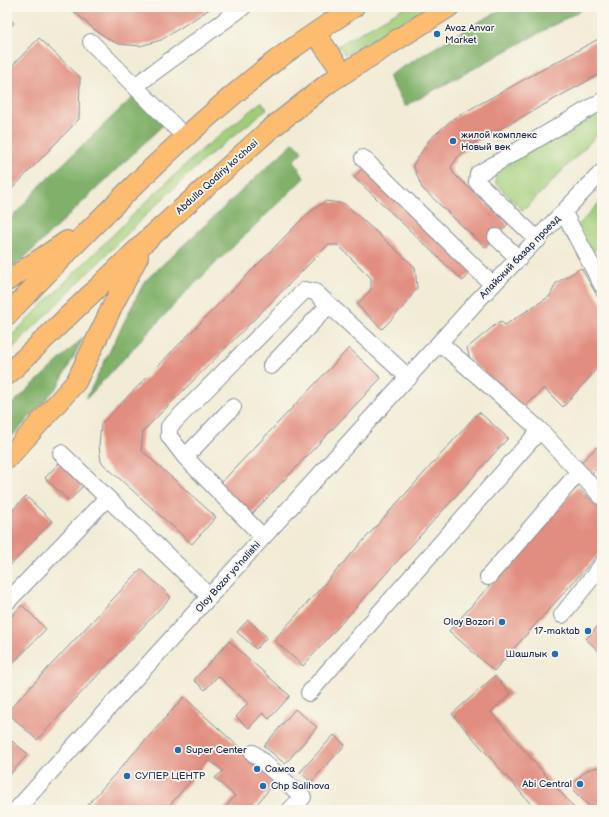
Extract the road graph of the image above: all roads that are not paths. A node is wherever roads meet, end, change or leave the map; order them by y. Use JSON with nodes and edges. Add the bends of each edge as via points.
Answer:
{"nodes":[{"id":1,"x":243,"y":7,"type":"edge"},
{"id":2,"x":354,"y":7,"type":"edge"},
{"id":3,"x":450,"y":7,"type":"edge"},
{"id":4,"x":315,"y":33,"type":"junction"},
{"id":5,"x":91,"y":42,"type":"dead end"},
{"id":6,"x":344,"y":73,"type":"junction"},
{"id":7,"x":135,"y":86,"type":"junction"},
{"id":8,"x":602,"y":101,"type":"edge"},
{"id":9,"x":186,"y":138,"type":"junction"},
{"id":10,"x":363,"y":158,"type":"dead end"},
{"id":11,"x":602,"y":172,"type":"edge"},
{"id":12,"x":564,"y":212,"type":"junction"},
{"id":13,"x":104,"y":216,"type":"junction"},
{"id":14,"x":496,"y":237,"type":"dead end"},
{"id":15,"x":538,"y":240,"type":"junction"},
{"id":16,"x":146,"y":241,"type":"junction"},
{"id":17,"x":519,"y":259,"type":"junction"},
{"id":18,"x":7,"y":281,"type":"edge"},
{"id":19,"x":493,"y":285,"type":"junction"},
{"id":20,"x":602,"y":285,"type":"edge"},
{"id":21,"x":329,"y":305,"type":"junction"},
{"id":22,"x":7,"y":315,"type":"edge"},
{"id":23,"x":440,"y":343,"type":"junction"},
{"id":24,"x":271,"y":366,"type":"dead end"},
{"id":25,"x":7,"y":375,"type":"edge"},
{"id":26,"x":409,"y":378,"type":"junction"},
{"id":27,"x":233,"y":407,"type":"dead end"},
{"id":28,"x":540,"y":430,"type":"junction"},
{"id":29,"x":61,"y":453,"type":"dead end"},
{"id":30,"x":185,"y":457,"type":"junction"},
{"id":31,"x":7,"y":459,"type":"edge"},
{"id":32,"x":578,"y":473,"type":"junction"},
{"id":33,"x":602,"y":497,"type":"edge"},
{"id":34,"x":107,"y":498,"type":"junction"},
{"id":35,"x":263,"y":537,"type":"junction"},
{"id":36,"x":602,"y":565,"type":"edge"},
{"id":37,"x":488,"y":577,"type":"dead end"},
{"id":38,"x":210,"y":597,"type":"junction"},
{"id":39,"x":7,"y":602,"type":"edge"},
{"id":40,"x":562,"y":615,"type":"dead end"},
{"id":41,"x":309,"y":693,"type":"dead end"},
{"id":42,"x":253,"y":753,"type":"dead end"},
{"id":43,"x":16,"y":810,"type":"edge"},
{"id":44,"x":290,"y":810,"type":"edge"}],
"edges":[{"from":1,"to":7,"type":"street"},
{"from":2,"to":4,"type":"main road"},
{"from":3,"to":6,"type":"main road","name":"Abdulla Qodiriy ko'chasi"},
{"from":4,"to":6,"type":"main road"},
{"from":4,"to":9,"type":"main road","via":[[237,92]]},
{"from":5,"to":7,"type":"street"},
{"from":6,"to":16,"type":"main road","name":"Abdulla Qodiriy ko'chasi","via":[[299,105]]},
{"from":7,"to":9,"type":"street"},
{"from":8,"to":15,"type":"street","via":[[478,174],[477,182]]},
{"from":9,"to":13,"type":"main road"},
{"from":10,"to":19,"type":"street"},
{"from":11,"to":12,"type":"street","name":"Алайский базар проезд"},
{"from":12,"to":15,"type":"street","name":"Алайский базар проезд"},
{"from":12,"to":20,"type":"street"},
{"from":13,"to":18,"type":"main road"},
{"from":13,"to":22,"type":"main road"},
{"from":14,"to":17,"type":"street"},
{"from":15,"to":17,"type":"street","name":"Алайский базар проезд"},
{"from":16,"to":25,"type":"main road","name":"Abdulla Qodiriy ko'chasi"},
{"from":16,"to":31,"type":"main road","via":[[76,382]]},
{"from":17,"to":19,"type":"street","name":"Алайский базар проезд"},
{"from":19,"to":23,"type":"street","name":"Алайский базар проезд"},
{"from":21,"to":24,"type":"street"},
{"from":21,"to":26,"type":"street"},
{"from":21,"to":30,"type":"street","via":[[316,292],[305,290],[169,427],[169,436]]},
{"from":23,"to":26,"type":"street","name":"Oloy Bozor yo'nalishi"},
{"from":23,"to":28,"type":"street"},
{"from":26,"to":35,"type":"street","name":"Oloy Bozor yo'nalishi"},
{"from":27,"to":30,"type":"street"},
{"from":28,"to":32,"type":"street"},
{"from":28,"to":41,"type":"street"},
{"from":29,"to":34,"type":"street"},
{"from":30,"to":35,"type":"street"},
{"from":32,"to":33,"type":"street"},
{"from":32,"to":37,"type":"street"},
{"from":34,"to":38,"type":"street"},
{"from":34,"to":39,"type":"street"},
{"from":35,"to":38,"type":"street","name":"Oloy Bozor yo'nalishi"},
{"from":36,"to":40,"type":"street"},
{"from":38,"to":43,"type":"street","name":"Oloy Bozor yo'nalishi"},
{"from":42,"to":44,"type":"street","via":[[303,797]]}]}
